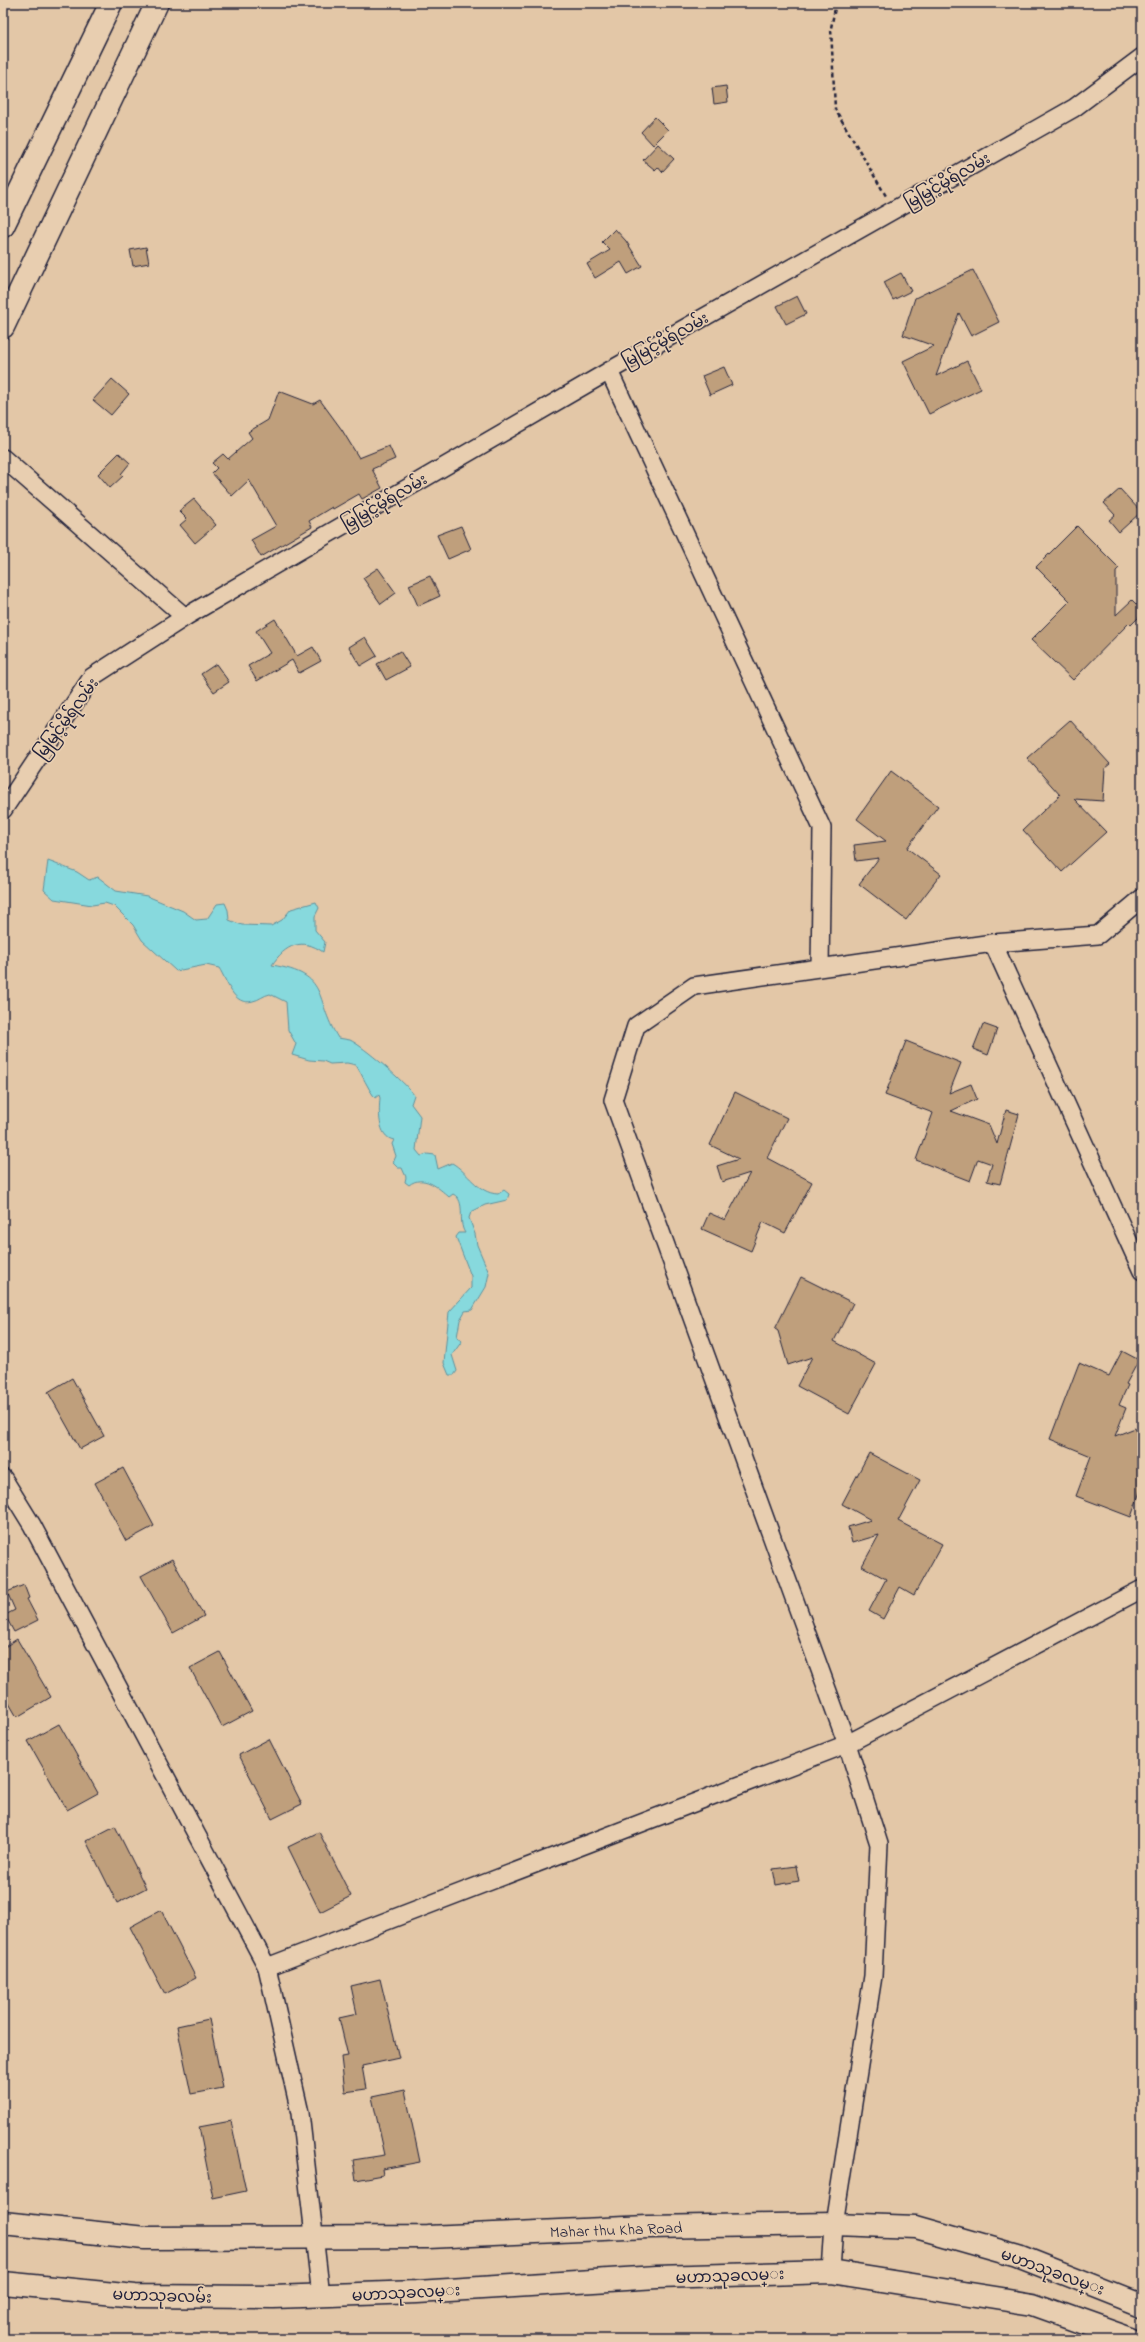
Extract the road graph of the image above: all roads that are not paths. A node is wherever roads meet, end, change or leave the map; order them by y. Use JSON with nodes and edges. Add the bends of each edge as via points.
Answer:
{"nodes":[{"id":1,"x":111,"y":3,"type":"edge"},
{"id":2,"x":157,"y":3,"type":"edge"},
{"id":3,"x":1142,"y":57,"type":"edge"},
{"id":4,"x":3,"y":226,"type":"edge"},
{"id":5,"x":3,"y":327,"type":"edge"},
{"id":6,"x":609,"y":371,"type":"junction"},
{"id":7,"x":3,"y":458,"type":"edge"},
{"id":8,"x":185,"y":617,"type":"junction"},
{"id":9,"x":3,"y":810,"type":"edge"},
{"id":10,"x":1142,"y":898,"type":"edge"},
{"id":11,"x":993,"y":942,"type":"junction"},
{"id":12,"x":820,"y":967,"type":"junction"},
{"id":13,"x":1142,"y":1271,"type":"edge"},
{"id":14,"x":3,"y":1478,"type":"edge"},
{"id":15,"x":1142,"y":1589,"type":"edge"},
{"id":16,"x":847,"y":1744,"type":"junction"},
{"id":17,"x":267,"y":1967,"type":"junction"},
{"id":18,"x":3,"y":2223,"type":"edge"},
{"id":19,"x":834,"y":2224,"type":"junction"},
{"id":20,"x":916,"y":2227,"type":"joint"},
{"id":21,"x":316,"y":2238,"type":"junction"},
{"id":22,"x":831,"y":2272,"type":"junction"},
{"id":23,"x":3,"y":2283,"type":"edge"},
{"id":24,"x":321,"y":2296,"type":"junction"},
{"id":25,"x":1142,"y":2305,"type":"edge"},
{"id":26,"x":1131,"y":2339,"type":"edge"}],
"edges":[{"from":1,"to":4,"type":"main road"},
{"from":2,"to":5,"type":"main road"},
{"from":3,"to":6,"type":"street","name":"မြမြင့်မိုရ်လမ်း","via":[[1074,108]]},
{"from":6,"to":8,"type":"street","name":"မြမြင့်မိုရ်လမ်း"},
{"from":6,"to":12,"type":"street","via":[[822,828]]},
{"from":7,"to":8,"type":"street"},
{"from":8,"to":9,"type":"street","name":"မြမြင့်မိုရ်လမ်း","via":[[92,677]]},
{"from":10,"to":11,"type":"street","via":[[1098,935]]},
{"from":11,"to":12,"type":"street"},
{"from":11,"to":13,"type":"street"},
{"from":12,"to":16,"type":"street","via":[[694,986],[636,1026],[613,1100]]},
{"from":14,"to":17,"type":"street","via":[[32,1525]]},
{"from":15,"to":16,"type":"street"},
{"from":16,"to":17,"type":"street"},
{"from":16,"to":19,"type":"street","via":[[879,1844],[873,1976]]},
{"from":17,"to":21,"type":"street","via":[[300,2113]]},
{"from":18,"to":21,"type":"main road","via":[[145,2238]]},
{"from":19,"to":20,"type":"main road","name":"Mahar thu Kha Road"},
{"from":19,"to":21,"type":"main road","name":"Mahar thu Kha Road","via":[[648,2227],[428,2237]]},
{"from":19,"to":22,"type":"street"},
{"from":20,"to":25,"type":"main road","name":"မဟာသုခလမ္း","via":[[1018,2256]]},
{"from":21,"to":24,"type":"street"},
{"from":22,"to":24,"type":"main road","name":"မဟာသုခလမ္း","via":[[658,2277]]},
{"from":22,"to":26,"type":"main road","name":"မဟာသုခလမ္း","via":[[1032,2304],[1095,2324]]},
{"from":23,"to":24,"type":"main road","name":"မဟာသုခလမ်း","via":[[135,2296]]}]}
